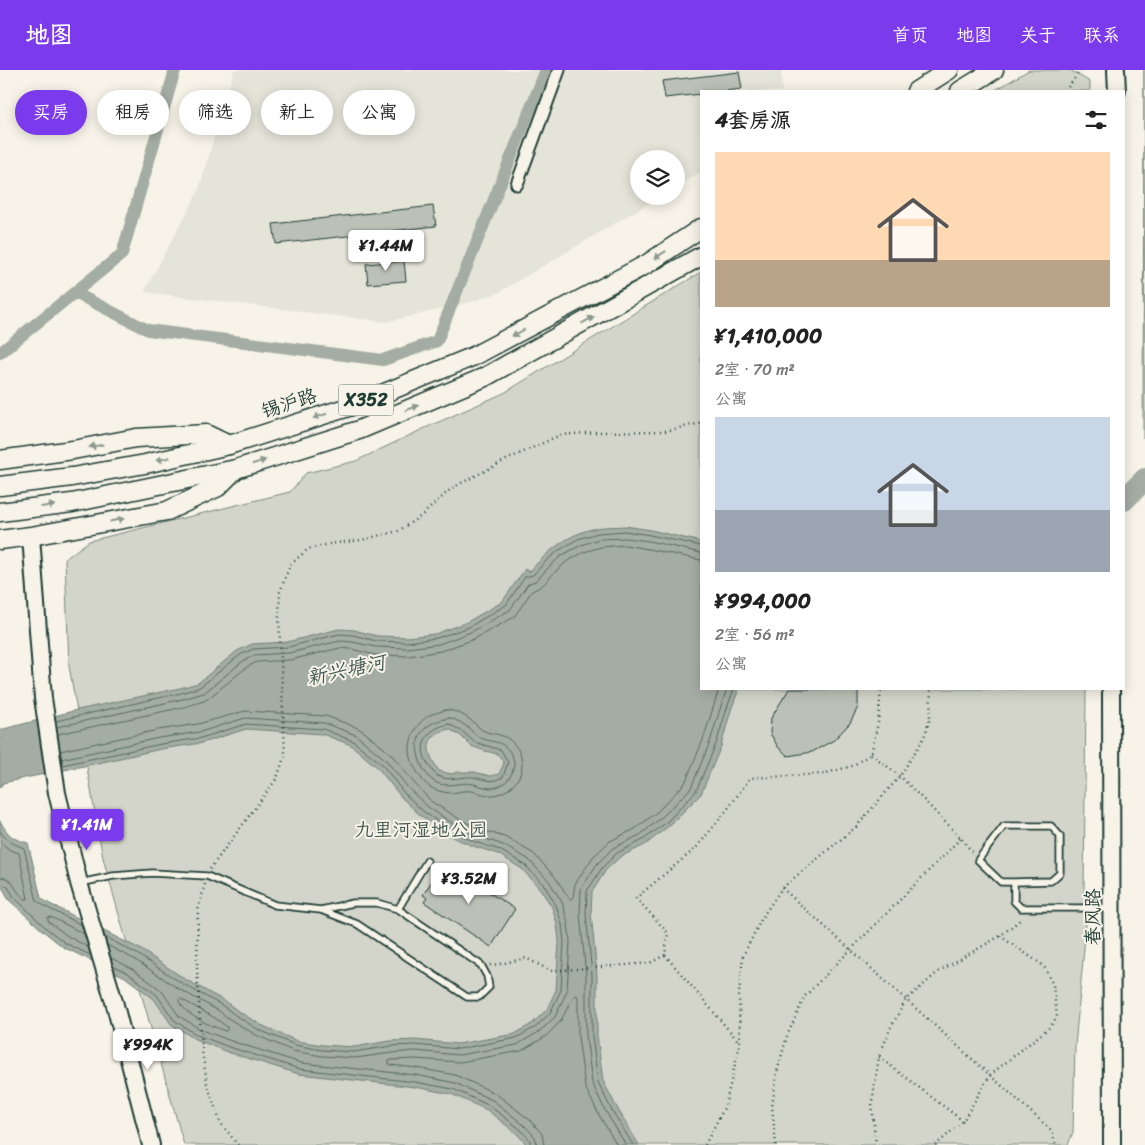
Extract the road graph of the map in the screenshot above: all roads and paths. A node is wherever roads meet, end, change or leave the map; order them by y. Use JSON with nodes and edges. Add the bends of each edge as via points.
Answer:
{"nodes":[{"id":1,"x":559,"y":70,"type":"edge"},
{"id":2,"x":949,"y":70,"type":"edge"},
{"id":3,"x":994,"y":70,"type":"edge"},
{"id":4,"x":1081,"y":70,"type":"edge"},
{"id":5,"x":1116,"y":70,"type":"edge"},
{"id":6,"x":918,"y":90,"type":"edge"},
{"id":7,"x":962,"y":90,"type":"edge"},
{"id":8,"x":1066,"y":90,"type":"edge"},
{"id":9,"x":1117,"y":90,"type":"edge"},
{"id":10,"x":517,"y":184,"type":"dead end"},
{"id":11,"x":700,"y":229,"type":"edge"},
{"id":12,"x":700,"y":257,"type":"edge"},
{"id":13,"x":700,"y":423,"type":"edge"},
{"id":14,"x":229,"y":444,"type":"junction"},
{"id":15,"x":0,"y":460,"type":"edge"},
{"id":16,"x":236,"y":469,"type":"junction"},
{"id":17,"x":0,"y":486,"type":"edge"},
{"id":18,"x":0,"y":512,"type":"edge"},
{"id":19,"x":31,"y":536,"type":"junction"},
{"id":20,"x":0,"y":540,"type":"edge"},
{"id":21,"x":881,"y":690,"type":"edge"},
{"id":22,"x":930,"y":690,"type":"edge"},
{"id":23,"x":1111,"y":690,"type":"edge"},
{"id":24,"x":870,"y":754,"type":"junction"},
{"id":25,"x":900,"y":776,"type":"junction"},
{"id":26,"x":961,"y":838,"type":"junction"},
{"id":27,"x":978,"y":860,"type":"junction"},
{"id":28,"x":427,"y":861,"type":"dead end"},
{"id":29,"x":206,"y":876,"type":"junction"},
{"id":30,"x":1014,"y":882,"type":"junction"},
{"id":31,"x":78,"y":883,"type":"junction"},
{"id":32,"x":782,"y":888,"type":"junction"},
{"id":33,"x":1021,"y":908,"type":"junction"},
{"id":34,"x":1112,"y":908,"type":"junction"},
{"id":35,"x":398,"y":909,"type":"junction"},
{"id":36,"x":322,"y":910,"type":"junction"},
{"id":37,"x":1000,"y":936,"type":"junction"},
{"id":38,"x":851,"y":950,"type":"junction"},
{"id":39,"x":665,"y":955,"type":"junction"},
{"id":40,"x":481,"y":965,"type":"junction"},
{"id":41,"x":906,"y":1000,"type":"junction"},
{"id":42,"x":740,"y":1044,"type":"junction"},
{"id":43,"x":879,"y":1057,"type":"junction"},
{"id":44,"x":990,"y":1075,"type":"junction"},
{"id":45,"x":963,"y":1121,"type":"junction"},
{"id":46,"x":151,"y":1145,"type":"edge"},
{"id":47,"x":238,"y":1145,"type":"edge"},
{"id":48,"x":705,"y":1145,"type":"edge"},
{"id":49,"x":776,"y":1145,"type":"edge"},
{"id":50,"x":876,"y":1145,"type":"edge"},
{"id":51,"x":935,"y":1145,"type":"edge"},
{"id":52,"x":1056,"y":1145,"type":"edge"},
{"id":53,"x":1112,"y":1145,"type":"edge"}],
"edges":[{"from":1,"to":10,"type":"street"},
{"from":2,"to":6,"type":"main road"},
{"from":3,"to":7,"type":"main road"},
{"from":4,"to":8,"type":"path"},
{"from":5,"to":9,"type":"street"},
{"from":11,"to":14,"type":"main road","name":"锡沪路","number":"X352","one_way":true,"via":[[647,264],[474,356],[358,404]]},
{"from":16,"to":12,"type":"main road","number":"X352","one_way":true,"via":[[359,430],[485,377]]},
{"from":13,"to":29,"type":"path","via":[[666,430],[560,436],[452,488],[421,516],[398,531],[308,549],[290,565],[280,592],[279,616],[285,756],[277,778]]},
{"from":14,"to":15,"type":"main road","one_way":true,"via":[[206,434],[136,438]]},
{"from":14,"to":17,"type":"main road","name":"锡沪路","number":"X352","one_way":true,"via":[[72,478]]},
{"from":18,"to":16,"type":"main road","number":"X352","one_way":true,"via":[[72,503]]},
{"from":19,"to":16,"type":"main road","one_way":true,"via":[[166,511],[218,487]]},
{"from":19,"to":20,"type":"main road"},
{"from":19,"to":31,"type":"street","via":[[43,698],[57,793]]},
{"from":21,"to":24,"type":"path","via":[[878,723]]},
{"from":22,"to":25,"type":"path","via":[[930,718],[924,738]]},
{"from":23,"to":34,"type":"street","name":"春风路"},
{"from":24,"to":25,"type":"path"},
{"from":24,"to":39,"type":"path","via":[[852,766],[823,774],[750,778],[696,848],[636,898],[668,933]]},
{"from":25,"to":26,"type":"path"},
{"from":25,"to":32,"type":"path","via":[[856,827]]},
{"from":26,"to":27,"type":"path"},
{"from":26,"to":38,"type":"path"},
{"from":27,"to":30,"type":"lane","via":[[1001,882]]},
{"from":27,"to":30,"type":"lane","via":[[1004,826],[1051,826],[1060,836],[1060,873],[1051,881]]},
{"from":28,"to":35,"type":"lane"},
{"from":29,"to":31,"type":"lane","via":[[152,873]]},
{"from":29,"to":36,"type":"lane","via":[[275,905]]},
{"from":29,"to":47,"type":"path","via":[[198,910],[197,970],[202,1051],[207,1083],[220,1122]]},
{"from":30,"to":33,"type":"lane","via":[[1014,901]]},
{"from":31,"to":46,"type":"street","via":[[115,1005]]},
{"from":32,"to":38,"type":"path"},
{"from":32,"to":42,"type":"path","via":[[763,916],[743,956],[739,993]]},
{"from":33,"to":34,"type":"lane"},
{"from":33,"to":37,"type":"path","via":[[1020,920]]},
{"from":34,"to":53,"type":"street","name":"春风路"},
{"from":35,"to":36,"type":"lane","via":[[377,903],[353,902]]},
{"from":35,"to":40,"type":"lane"},
{"from":36,"to":40,"type":"lane","via":[[357,924],[467,997],[479,997],[488,988],[488,976]]},
{"from":37,"to":41,"type":"path","via":[[938,972]]},
{"from":37,"to":44,"type":"path","via":[[1044,966],[1053,985],[1057,1018]]},
{"from":38,"to":41,"type":"path"},
{"from":38,"to":49,"type":"path","via":[[805,996],[787,1036],[772,1107]]},
{"from":39,"to":40,"type":"path","via":[[650,963],[551,971],[526,958]]},
{"from":39,"to":42,"type":"path"},
{"from":41,"to":43,"type":"path"},
{"from":41,"to":44,"type":"path"},
{"from":42,"to":48,"type":"path","via":[[725,1106]]},
{"from":43,"to":45,"type":"path"},
{"from":43,"to":50,"type":"path","via":[[872,1104]]},
{"from":44,"to":45,"type":"path"},
{"from":44,"to":52,"type":"path","via":[[1051,1130]]},
{"from":45,"to":51,"type":"path"}]}
